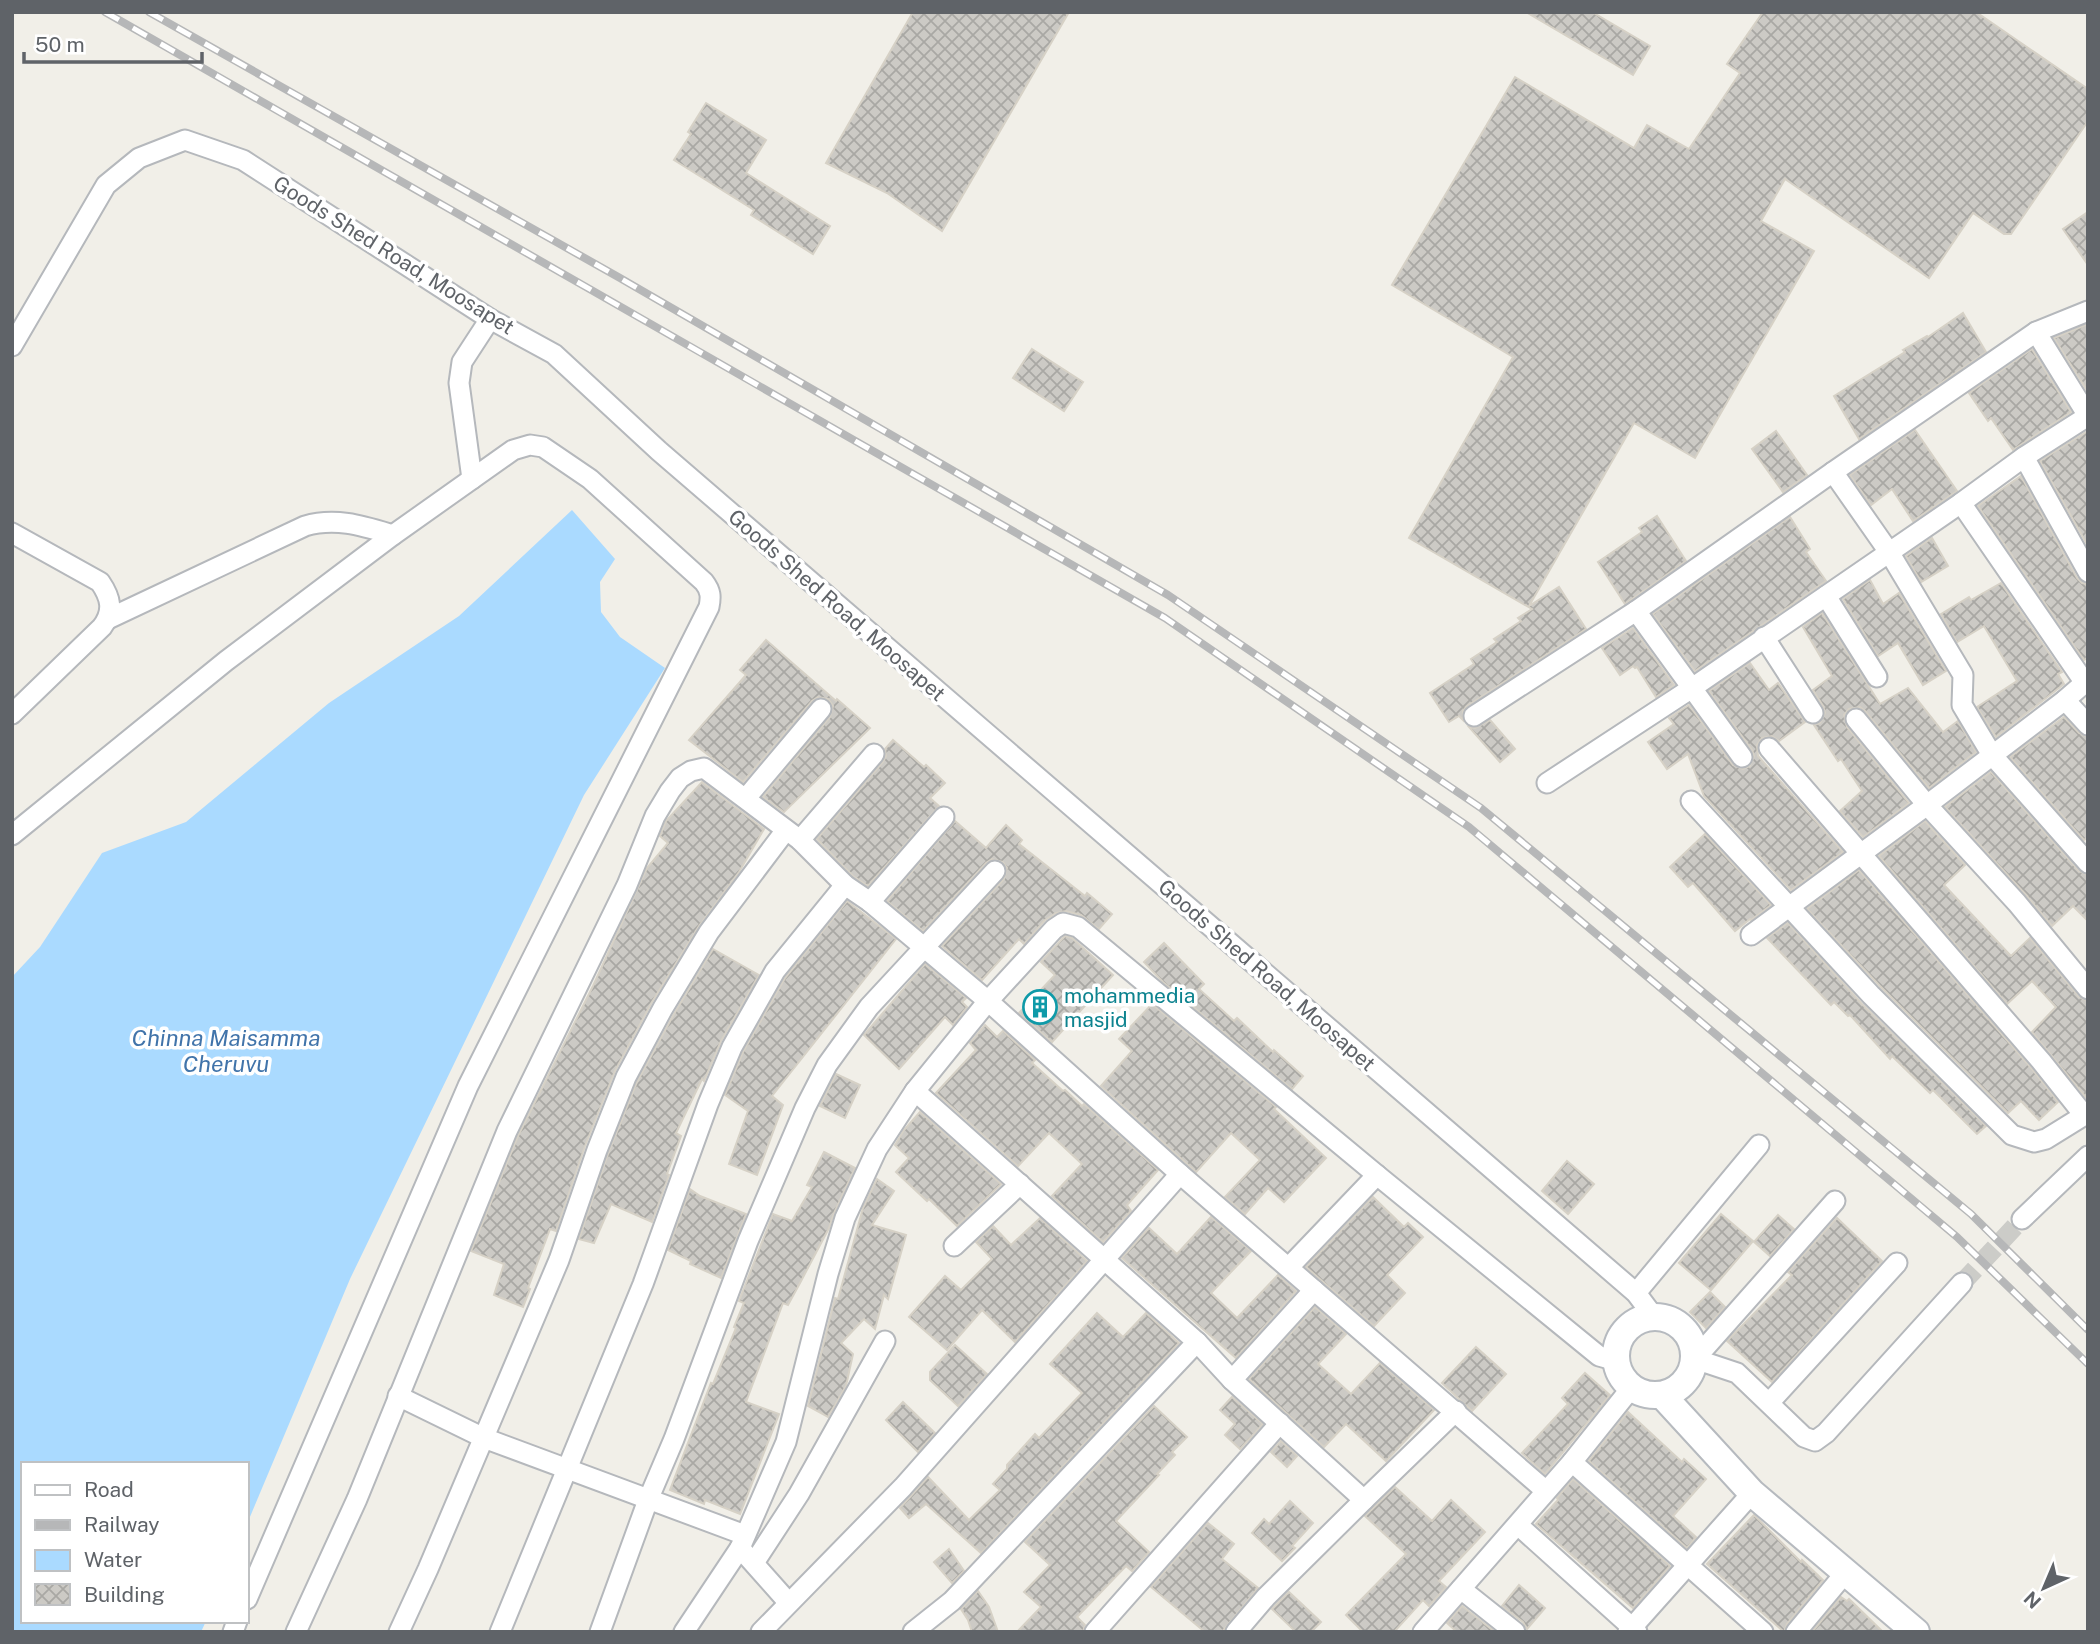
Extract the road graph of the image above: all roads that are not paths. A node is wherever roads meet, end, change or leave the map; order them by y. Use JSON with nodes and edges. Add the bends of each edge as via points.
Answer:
{"nodes":[{"id":1,"x":2088,"y":311,"type":"edge"},
{"id":2,"x":490,"y":318,"type":"junction"},
{"id":3,"x":2036,"y":332,"type":"junction"},
{"id":4,"x":12,"y":346,"type":"edge"},
{"id":5,"x":2088,"y":416,"type":"edge"},
{"id":6,"x":2024,"y":457,"type":"junction"},
{"id":7,"x":1833,"y":472,"type":"junction"},
{"id":8,"x":472,"y":479,"type":"junction"},
{"id":9,"x":1961,"y":503,"type":"junction"},
{"id":10,"x":12,"y":533,"type":"edge"},
{"id":11,"x":393,"y":535,"type":"junction"},
{"id":12,"x":1889,"y":552,"type":"junction"},
{"id":13,"x":2088,"y":572,"type":"edge"},
{"id":14,"x":1826,"y":596,"type":"junction"},
{"id":15,"x":1636,"y":611,"type":"junction"},
{"id":16,"x":108,"y":619,"type":"junction"},
{"id":17,"x":1764,"y":637,"type":"junction"},
{"id":18,"x":1877,"y":677,"type":"dead end"},
{"id":19,"x":2086,"y":682,"type":"edge"},
{"id":20,"x":1692,"y":688,"type":"junction"},
{"id":21,"x":2065,"y":700,"type":"junction"},
{"id":22,"x":821,"y":709,"type":"dead end"},
{"id":23,"x":1813,"y":713,"type":"dead end"},
{"id":24,"x":12,"y":714,"type":"edge"},
{"id":25,"x":1474,"y":716,"type":"dead end"},
{"id":26,"x":1856,"y":719,"type":"dead end"},
{"id":27,"x":2088,"y":725,"type":"edge"},
{"id":28,"x":1769,"y":748,"type":"dead end"},
{"id":29,"x":874,"y":754,"type":"dead end"},
{"id":30,"x":1992,"y":755,"type":"junction"},
{"id":31,"x":1742,"y":757,"type":"dead end"},
{"id":32,"x":1547,"y":783,"type":"dead end"},
{"id":33,"x":746,"y":799,"type":"junction"},
{"id":34,"x":1691,"y":801,"type":"dead end"},
{"id":35,"x":1927,"y":805,"type":"junction"},
{"id":36,"x":944,"y":817,"type":"dead end"},
{"id":37,"x":12,"y":835,"type":"edge"},
{"id":38,"x":793,"y":835,"type":"junction"},
{"id":39,"x":1860,"y":854,"type":"junction"},
{"id":40,"x":2088,"y":863,"type":"edge"},
{"id":41,"x":995,"y":871,"type":"dead end"},
{"id":42,"x":845,"y":885,"type":"junction"},
{"id":43,"x":870,"y":902,"type":"junction"},
{"id":44,"x":1788,"y":907,"type":"junction"},
{"id":45,"x":1751,"y":934,"type":"dead end"},
{"id":46,"x":925,"y":948,"type":"junction"},
{"id":47,"x":2088,"y":989,"type":"edge"},
{"id":48,"x":988,"y":1001,"type":"junction"},
{"id":49,"x":915,"y":1091,"type":"junction"},
{"id":50,"x":2086,"y":1114,"type":"edge"},
{"id":51,"x":1759,"y":1146,"type":"dead end"},
{"id":52,"x":2088,"y":1156,"type":"edge"},
{"id":53,"x":1180,"y":1174,"type":"junction"},
{"id":54,"x":1377,"y":1175,"type":"junction"},
{"id":55,"x":1020,"y":1184,"type":"junction"},
{"id":56,"x":1835,"y":1202,"type":"dead end"},
{"id":57,"x":2022,"y":1219,"type":"tunnel mouth"},
{"id":58,"x":954,"y":1246,"type":"dead end"},
{"id":59,"x":1105,"y":1259,"type":"junction"},
{"id":60,"x":1897,"y":1263,"type":"dead end"},
{"id":61,"x":1289,"y":1267,"type":"junction"},
{"id":62,"x":1962,"y":1283,"type":"tunnel mouth"},
{"id":63,"x":1314,"y":1290,"type":"junction"},
{"id":64,"x":1636,"y":1293,"type":"junction"},
{"id":65,"x":1654,"y":1317,"type":"junction"},
{"id":66,"x":885,"y":1341,"type":"dead end"},
{"id":67,"x":1197,"y":1342,"type":"junction"},
{"id":68,"x":1695,"y":1359,"type":"junction"},
{"id":69,"x":1617,"y":1361,"type":"junction"},
{"id":70,"x":1232,"y":1380,"type":"junction"},
{"id":71,"x":1632,"y":1387,"type":"junction"},
{"id":72,"x":1662,"y":1395,"type":"junction"},
{"id":73,"x":398,"y":1396,"type":"junction"},
{"id":74,"x":1769,"y":1403,"type":"junction"},
{"id":75,"x":1456,"y":1411,"type":"junction"},
{"id":76,"x":1280,"y":1423,"type":"junction"},
{"id":77,"x":484,"y":1438,"type":"junction"},
{"id":78,"x":1572,"y":1462,"type":"junction"},
{"id":79,"x":567,"y":1469,"type":"junction"},
{"id":80,"x":1546,"y":1490,"type":"junction"},
{"id":81,"x":1752,"y":1493,"type":"junction"},
{"id":82,"x":648,"y":1500,"type":"junction"},
{"id":83,"x":1364,"y":1500,"type":"junction"},
{"id":84,"x":1518,"y":1525,"type":"junction"},
{"id":85,"x":743,"y":1542,"type":"junction"},
{"id":86,"x":754,"y":1563,"type":"junction"},
{"id":87,"x":1689,"y":1564,"type":"junction"},
{"id":88,"x":1846,"y":1572,"type":"junction"},
{"id":89,"x":1461,"y":1590,"type":"junction"},
{"id":90,"x":248,"y":1597,"type":"edge"},
{"id":91,"x":789,"y":1602,"type":"junction"},
{"id":92,"x":1632,"y":1630,"type":"edge"},
{"id":93,"x":296,"y":1632,"type":"edge"},
{"id":94,"x":399,"y":1632,"type":"edge"},
{"id":95,"x":500,"y":1632,"type":"edge"},
{"id":96,"x":600,"y":1632,"type":"edge"},
{"id":97,"x":684,"y":1632,"type":"edge"},
{"id":98,"x":761,"y":1632,"type":"edge"},
{"id":99,"x":913,"y":1632,"type":"edge"},
{"id":100,"x":1095,"y":1632,"type":"edge"},
{"id":101,"x":1236,"y":1632,"type":"edge"},
{"id":102,"x":1423,"y":1632,"type":"edge"},
{"id":103,"x":1515,"y":1632,"type":"edge"},
{"id":104,"x":1763,"y":1632,"type":"edge"},
{"id":105,"x":1796,"y":1632,"type":"edge"},
{"id":106,"x":1916,"y":1632,"type":"edge"}],
"edges":[{"from":1,"to":3,"type":"street"},
{"from":2,"to":4,"type":"street","name":"Goods Shed Road, Moosapet","via":[[243,160],[186,140],[139,158],[106,185]]},
{"from":2,"to":8,"type":"street","via":[[462,362],[459,383]]},
{"from":2,"to":64,"type":"street","name":"Goods Shed Road, Moosapet","via":[[554,354],[659,452]]},
{"from":3,"to":5,"type":"street"},
{"from":3,"to":7,"type":"street"},
{"from":5,"to":6,"type":"street"},
{"from":6,"to":9,"type":"street"},
{"from":6,"to":13,"type":"street"},
{"from":7,"to":12,"type":"street"},
{"from":7,"to":15,"type":"street"},
{"from":8,"to":11,"type":"street"},
{"from":8,"to":90,"type":"street","via":[[513,450],[543,447],[590,479],[704,582],[711,597],[709,607],[468,1086]]},
{"from":9,"to":12,"type":"street"},
{"from":9,"to":19,"type":"street"},
{"from":10,"to":16,"type":"street","via":[[100,582],[111,605]]},
{"from":11,"to":16,"type":"street","via":[[336,520],[312,524]]},
{"from":11,"to":37,"type":"street","via":[[226,661]]},
{"from":12,"to":14,"type":"street"},
{"from":12,"to":30,"type":"street","via":[[1963,675],[1962,705]]},
{"from":14,"to":17,"type":"street"},
{"from":14,"to":18,"type":"street"},
{"from":15,"to":20,"type":"street"},
{"from":15,"to":25,"type":"street"},
{"from":16,"to":24,"type":"street"},
{"from":17,"to":20,"type":"street"},
{"from":17,"to":23,"type":"street"},
{"from":19,"to":21,"type":"street"},
{"from":20,"to":31,"type":"street"},
{"from":20,"to":32,"type":"street"},
{"from":21,"to":27,"type":"street"},
{"from":21,"to":30,"type":"street"},
{"from":22,"to":33,"type":"street"},
{"from":26,"to":35,"type":"street"},
{"from":28,"to":39,"type":"street"},
{"from":29,"to":38,"type":"street"},
{"from":30,"to":35,"type":"street"},
{"from":30,"to":40,"type":"street"},
{"from":33,"to":38,"type":"street"},
{"from":33,"to":73,"type":"street","via":[[704,768],[680,778],[655,816],[627,885],[507,1131]]},
{"from":34,"to":44,"type":"street"},
{"from":35,"to":39,"type":"street"},
{"from":35,"to":47,"type":"street"},
{"from":36,"to":43,"type":"street"},
{"from":38,"to":42,"type":"street"},
{"from":38,"to":77,"type":"street","via":[[709,932],[626,1077],[559,1259]]},
{"from":39,"to":44,"type":"street"},
{"from":39,"to":50,"type":"street"},
{"from":41,"to":46,"type":"street"},
{"from":42,"to":43,"type":"street"},
{"from":42,"to":79,"type":"street","via":[[775,971],[732,1047]]},
{"from":43,"to":46,"type":"street"},
{"from":44,"to":45,"type":"street"},
{"from":44,"to":50,"type":"street","via":[[2012,1135],[2034,1142],[2046,1139]]},
{"from":46,"to":48,"type":"street"},
{"from":46,"to":82,"type":"street","via":[[869,1007],[827,1065],[805,1108]]},
{"from":48,"to":49,"type":"street"},
{"from":48,"to":53,"type":"street"},
{"from":48,"to":54,"type":"street","via":[[1054,929],[1063,923],[1078,927]]},
{"from":49,"to":55,"type":"street"},
{"from":49,"to":85,"type":"street","via":[[877,1149],[845,1218],[786,1442]]},
{"from":51,"to":64,"type":"street"},
{"from":52,"to":57,"type":"street"},
{"from":53,"to":59,"type":"street"},
{"from":53,"to":61,"type":"street"},
{"from":54,"to":61,"type":"street"},
{"from":54,"to":69,"type":"street","via":[[1599,1356]]},
{"from":55,"to":58,"type":"street"},
{"from":55,"to":59,"type":"street"},
{"from":56,"to":68,"type":"street"},
{"from":59,"to":67,"type":"street"},
{"from":59,"to":91,"type":"street","via":[[903,1487]]},
{"from":60,"to":74,"type":"street"},
{"from":61,"to":63,"type":"street"},
{"from":62,"to":74,"type":"street","via":[[1815,1441],[1804,1437]]},
{"from":63,"to":70,"type":"street"},
{"from":63,"to":75,"type":"street"},
{"from":64,"to":65,"type":"street","name":"Goods Shed Road, Moosapet"},
{"from":65,"to":68,"type":"street","via":[[1667,1319],[1687,1334]]},
{"from":65,"to":69,"type":"street","via":[[1630,1327],[1617,1348]]},
{"from":66,"to":86,"type":"street","via":[[799,1494]]},
{"from":67,"to":70,"type":"street"},
{"from":67,"to":99,"type":"street","via":[[952,1601]]},
{"from":68,"to":72,"type":"street","via":[[1684,1383]]},
{"from":68,"to":74,"type":"street","via":[[1737,1373]]},
{"from":69,"to":71,"type":"street"},
{"from":70,"to":76,"type":"street"},
{"from":71,"to":72,"type":"street"},
{"from":71,"to":78,"type":"street"},
{"from":72,"to":81,"type":"street"},
{"from":73,"to":77,"type":"street"},
{"from":73,"to":93,"type":"street"},
{"from":75,"to":80,"type":"street"},
{"from":75,"to":83,"type":"street"},
{"from":76,"to":83,"type":"street"},
{"from":76,"to":100,"type":"street"},
{"from":77,"to":79,"type":"street"},
{"from":77,"to":94,"type":"street"},
{"from":78,"to":80,"type":"street"},
{"from":78,"to":87,"type":"street"},
{"from":79,"to":82,"type":"street"},
{"from":79,"to":95,"type":"street"},
{"from":80,"to":84,"type":"street"},
{"from":81,"to":87,"type":"street"},
{"from":81,"to":88,"type":"street"},
{"from":82,"to":85,"type":"street"},
{"from":82,"to":96,"type":"street"},
{"from":83,"to":101,"type":"street"},
{"from":84,"to":89,"type":"street"},
{"from":84,"to":92,"type":"street"},
{"from":85,"to":86,"type":"street"},
{"from":85,"to":97,"type":"street"},
{"from":86,"to":91,"type":"street"},
{"from":87,"to":92,"type":"street"},
{"from":87,"to":104,"type":"street"},
{"from":88,"to":105,"type":"street"},
{"from":88,"to":106,"type":"street"},
{"from":89,"to":102,"type":"street"},
{"from":89,"to":103,"type":"street"},
{"from":91,"to":98,"type":"street"}]}
